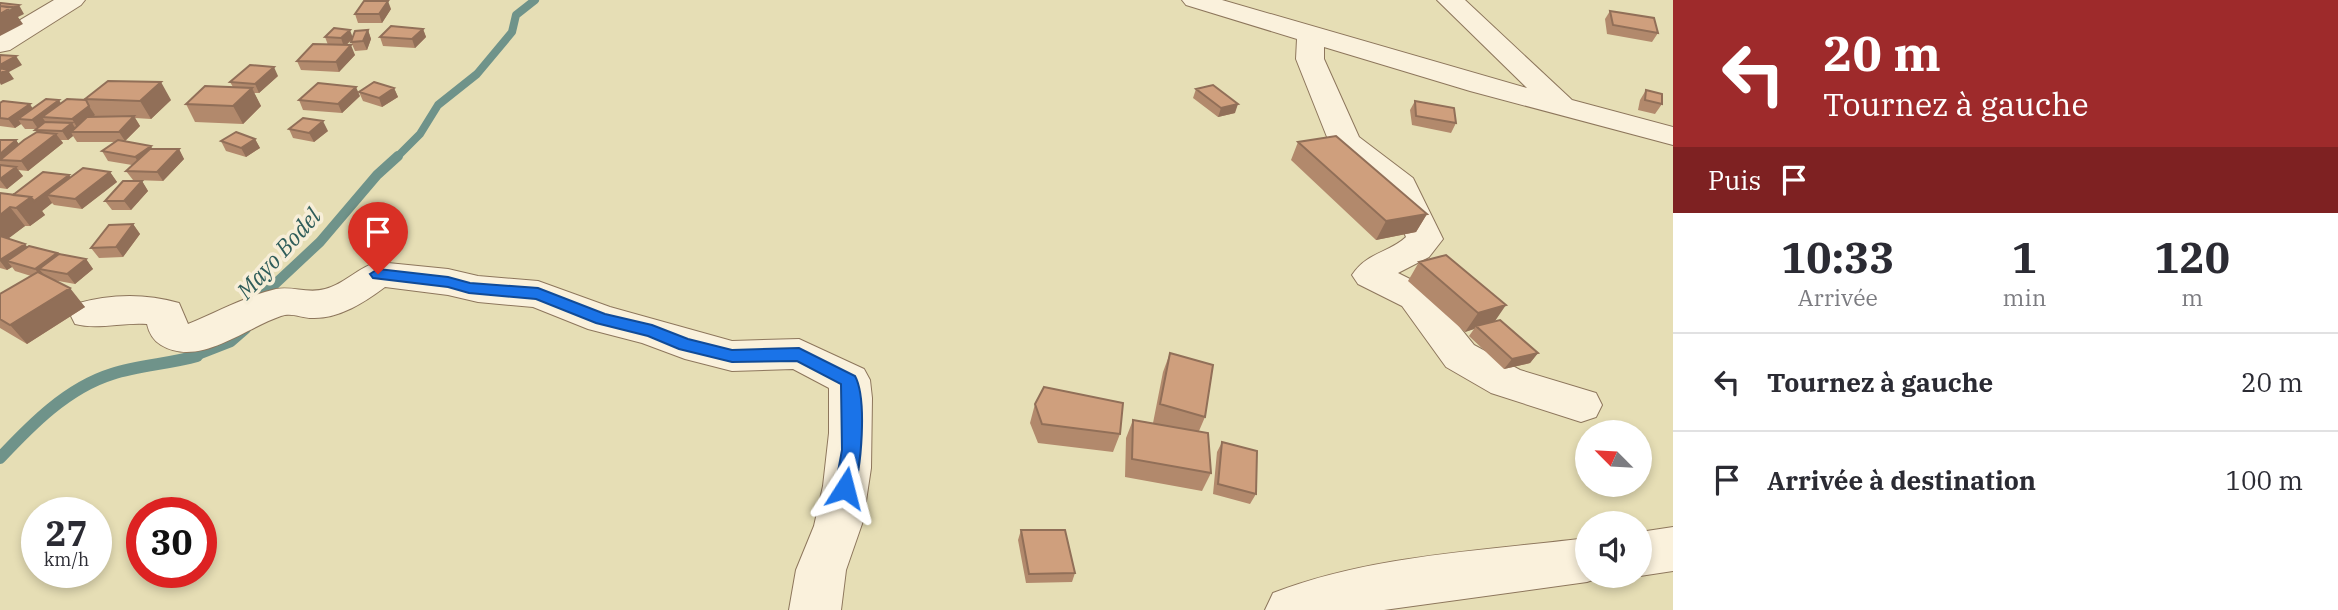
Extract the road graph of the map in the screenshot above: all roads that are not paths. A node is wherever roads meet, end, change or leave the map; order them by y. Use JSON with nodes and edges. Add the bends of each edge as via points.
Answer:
{"nodes":[{"id":1,"x":72,"y":0,"type":"edge"},
{"id":2,"x":1195,"y":0,"type":"edge"},
{"id":3,"x":1450,"y":0,"type":"edge"},
{"id":4,"x":1310,"y":36,"type":"junction"},
{"id":5,"x":0,"y":44,"type":"edge"},
{"id":6,"x":1564,"y":107,"type":"junction"},
{"id":7,"x":1673,"y":136,"type":"edge"},
{"id":8,"x":89,"y":314,"type":"dead end"},
{"id":9,"x":1581,"y":405,"type":"dead end"},
{"id":10,"x":1673,"y":550,"type":"edge"},
{"id":11,"x":1652,"y":553,"type":"edge"},
{"id":12,"x":1575,"y":562,"type":"edge"},
{"id":13,"x":815,"y":610,"type":"edge"},
{"id":14,"x":1291,"y":610,"type":"edge"}],
"edges":[{"from":1,"to":5,"type":"street"},
{"from":2,"to":4,"type":"street"},
{"from":3,"to":6,"type":"street"},
{"from":4,"to":6,"type":"street"},
{"from":4,"to":9,"type":"street","via":[[1310,60],[1345,142],[1401,185],[1425,239],[1371,275],[1415,297],[1460,356],[1506,382]]},
{"from":6,"to":7,"type":"street"},
{"from":8,"to":13,"type":"street","via":[[126,308],[165,313],[168,330],[191,339],[278,302],[313,305],[332,301],[378,274],[538,294],[602,319],[732,356],[799,354],[849,380],[852,409],[851,450],[838,523],[824,559]]},
{"from":10,"to":11,"type":"street"},
{"from":12,"to":14,"type":"street","via":[[1387,586]]}]}
